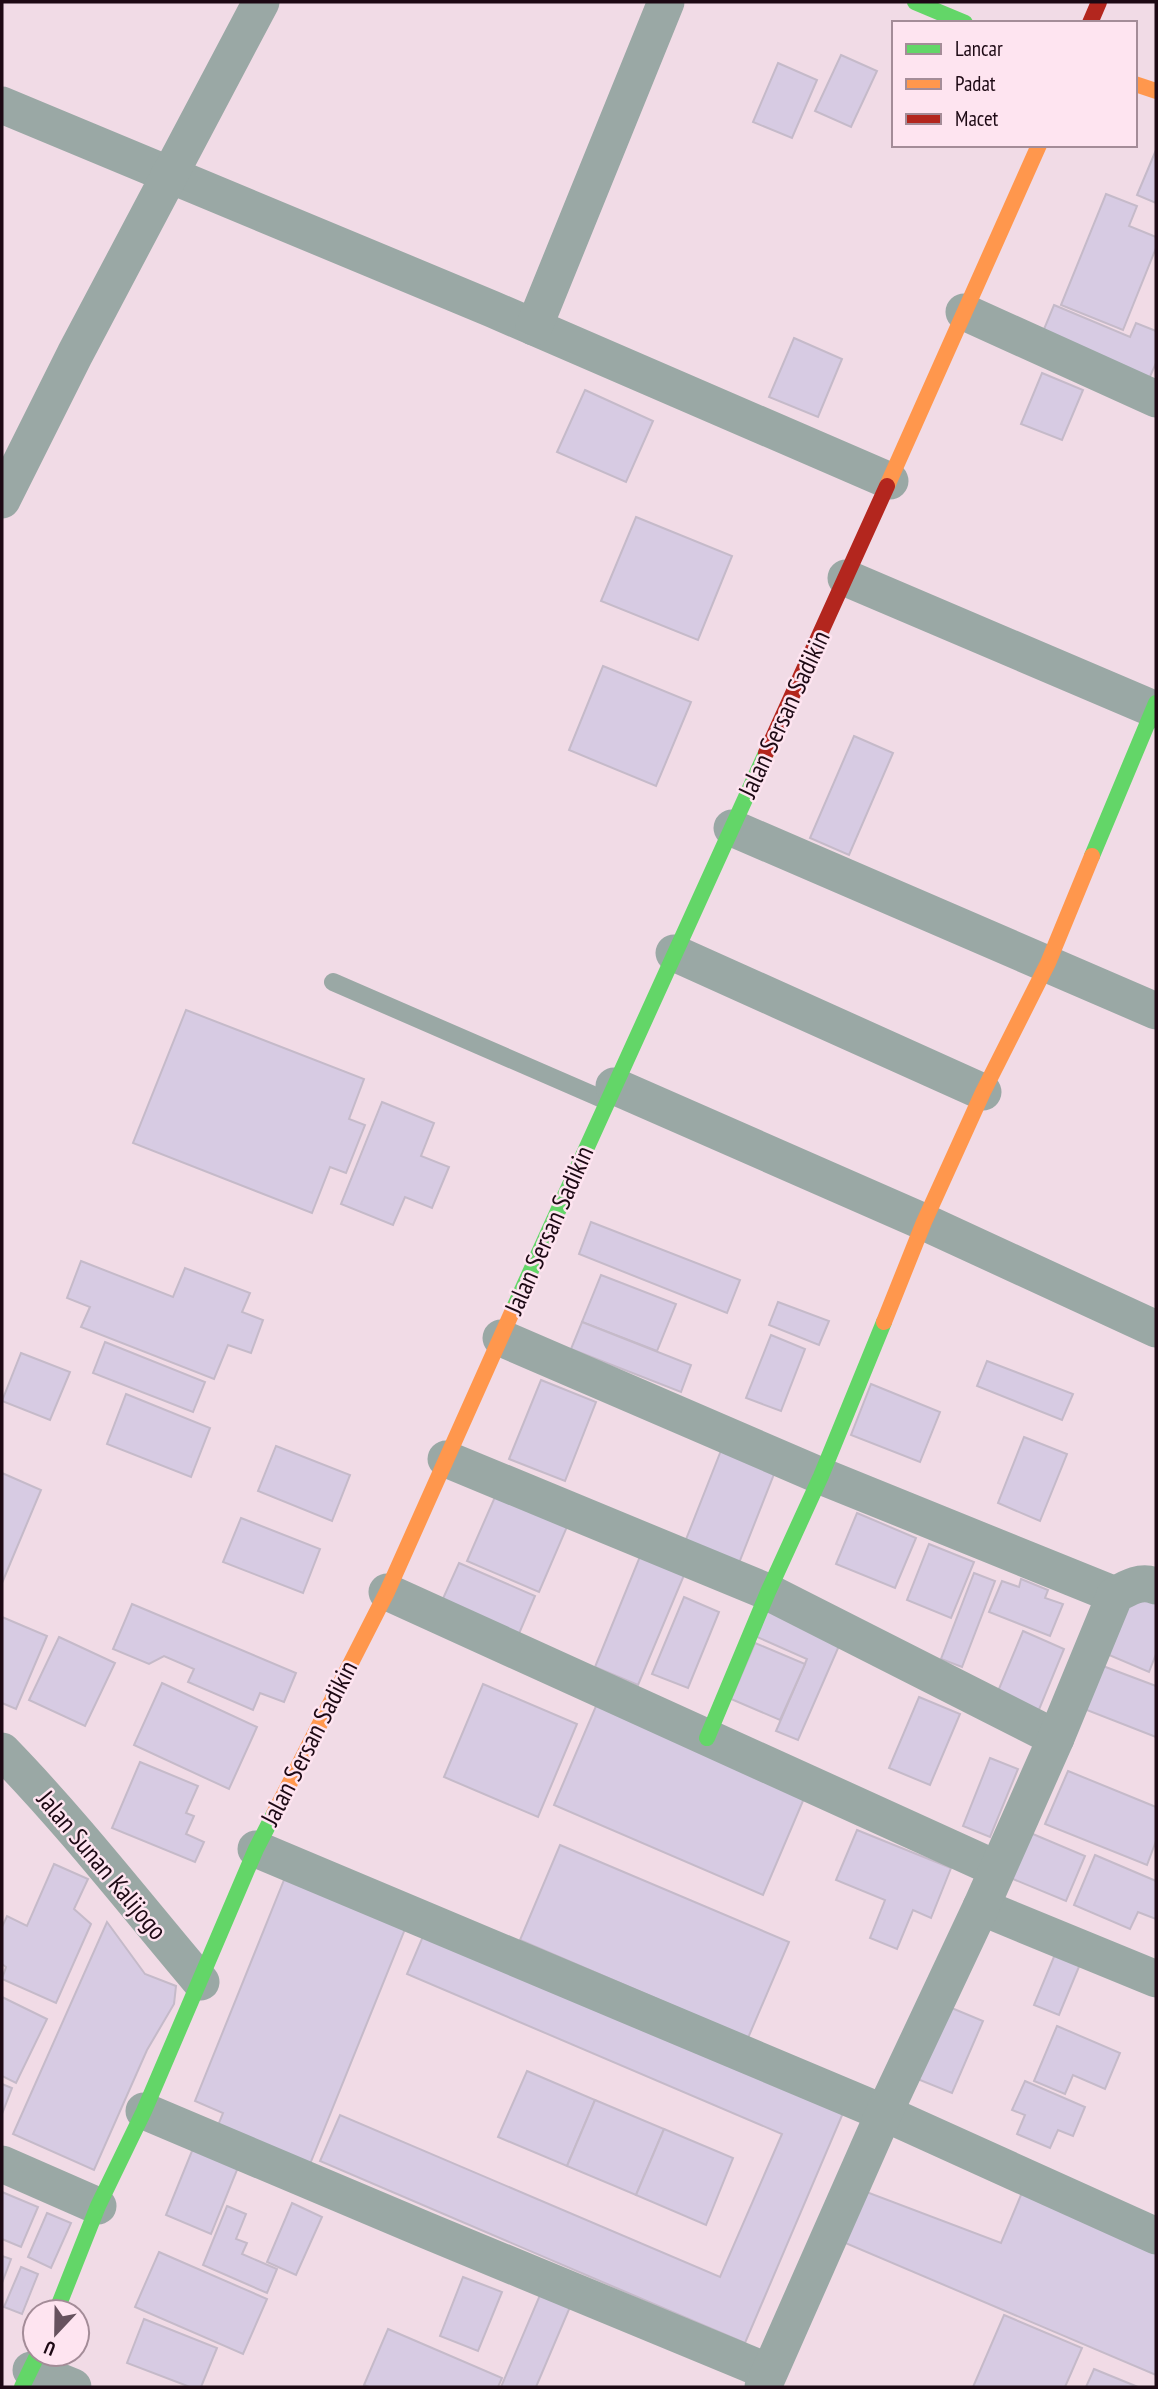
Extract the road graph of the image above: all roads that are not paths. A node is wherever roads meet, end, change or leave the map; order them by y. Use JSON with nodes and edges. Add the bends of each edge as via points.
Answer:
{"nodes":[{"id":1,"x":261,"y":2,"type":"edge"},
{"id":2,"x":666,"y":2,"type":"edge"},
{"id":3,"x":915,"y":2,"type":"edge"},
{"id":4,"x":1099,"y":2,"type":"edge"},
{"id":5,"x":937,"y":6,"type":"edge"},
{"id":6,"x":962,"y":21,"type":"edge"},
{"id":7,"x":1091,"y":21,"type":"edge"},
{"id":8,"x":1137,"y":85,"type":"edge"},
{"id":9,"x":1156,"y":91,"type":"edge"},
{"id":10,"x":2,"y":105,"type":"edge"},
{"id":11,"x":1038,"y":147,"type":"edge"},
{"id":12,"x":169,"y":176,"type":"junction"},
{"id":13,"x":964,"y":312,"type":"junction"},
{"id":14,"x":534,"y":327,"type":"junction"},
{"id":15,"x":1156,"y":400,"type":"edge"},
{"id":16,"x":890,"y":481,"type":"junction"},
{"id":17,"x":2,"y":500,"type":"edge"},
{"id":18,"x":846,"y":578,"type":"junction"},
{"id":19,"x":1155,"y":708,"type":"edge"},
{"id":20,"x":732,"y":828,"type":"junction"},
{"id":21,"x":674,"y":953,"type":"junction"},
{"id":22,"x":1048,"y":963,"type":"junction"},
{"id":23,"x":333,"y":982,"type":"dead end"},
{"id":24,"x":1156,"y":1011,"type":"edge"},
{"id":25,"x":983,"y":1092,"type":"junction"},
{"id":26,"x":611,"y":1093,"type":"junction"},
{"id":27,"x":924,"y":1222,"type":"junction"},
{"id":28,"x":1156,"y":1329,"type":"edge"},
{"id":29,"x":501,"y":1338,"type":"junction"},
{"id":30,"x":446,"y":1459,"type":"junction"},
{"id":31,"x":821,"y":1476,"type":"junction"},
{"id":32,"x":1156,"y":1586,"type":"edge"},
{"id":33,"x":387,"y":1592,"type":"junction"},
{"id":34,"x":768,"y":1592,"type":"junction"},
{"id":35,"x":1115,"y":1595,"type":"junction"},
{"id":36,"x":707,"y":1738,"type":"junction"},
{"id":37,"x":1056,"y":1738,"type":"junction"},
{"id":38,"x":2,"y":1751,"type":"edge"},
{"id":39,"x":256,"y":1849,"type":"junction"},
{"id":40,"x":997,"y":1869,"type":"junction"},
{"id":41,"x":981,"y":1906,"type":"junction"},
{"id":42,"x":1156,"y":1979,"type":"edge"},
{"id":43,"x":201,"y":1982,"type":"junction"},
{"id":44,"x":144,"y":2111,"type":"junction"},
{"id":45,"x":884,"y":2113,"type":"junction"},
{"id":46,"x":2,"y":2164,"type":"edge"},
{"id":47,"x":97,"y":2206,"type":"junction"},
{"id":48,"x":1156,"y":2236,"type":"edge"},
{"id":49,"x":61,"y":2298,"type":"edge"},
{"id":50,"x":30,"y":2370,"type":"edge"},
{"id":51,"x":766,"y":2379,"type":"edge"},
{"id":52,"x":73,"y":2387,"type":"edge"}],
"edges":[{"from":1,"to":12,"type":"street"},
{"from":2,"to":14,"type":"street"},
{"from":3,"to":5,"type":"main road"},
{"from":4,"to":7,"type":"main road"},
{"from":5,"to":6,"type":"main road"},
{"from":8,"to":9,"type":"main road"},
{"from":10,"to":12,"type":"street"},
{"from":11,"to":13,"type":"main road","name":"Jalan Sersan Sadikin"},
{"from":12,"to":14,"type":"street"},
{"from":12,"to":17,"type":"street"},
{"from":13,"to":15,"type":"street"},
{"from":13,"to":16,"type":"main road","name":"Jalan Sersan Sadikin"},
{"from":14,"to":16,"type":"street"},
{"from":16,"to":18,"type":"main road","name":"Jalan Sersan Sadikin"},
{"from":18,"to":19,"type":"street"},
{"from":18,"to":20,"type":"main road","name":"Jalan Sersan Sadikin"},
{"from":19,"to":22,"type":"main road"},
{"from":20,"to":21,"type":"main road","name":"Jalan Sersan Sadikin"},
{"from":20,"to":22,"type":"street"},
{"from":21,"to":25,"type":"street"},
{"from":21,"to":26,"type":"main road","name":"Jalan Sersan Sadikin"},
{"from":22,"to":24,"type":"street"},
{"from":22,"to":25,"type":"main road"},
{"from":23,"to":26,"type":"lane"},
{"from":25,"to":27,"type":"main road"},
{"from":26,"to":27,"type":"street"},
{"from":26,"to":29,"type":"main road","name":"Jalan Sersan Sadikin"},
{"from":27,"to":28,"type":"street"},
{"from":27,"to":31,"type":"main road"},
{"from":29,"to":30,"type":"main road","name":"Jalan Sersan Sadikin"},
{"from":29,"to":31,"type":"street"},
{"from":30,"to":33,"type":"main road","name":"Jalan Sersan Sadikin"},
{"from":30,"to":34,"type":"street"},
{"from":31,"to":34,"type":"main road"},
{"from":31,"to":35,"type":"street"},
{"from":32,"to":35,"type":"street","via":[[1132,1585]]},
{"from":33,"to":36,"type":"street"},
{"from":33,"to":39,"type":"main road","name":"Jalan Sersan Sadikin"},
{"from":34,"to":36,"type":"main road"},
{"from":34,"to":37,"type":"street"},
{"from":35,"to":37,"type":"street"},
{"from":36,"to":40,"type":"street"},
{"from":37,"to":40,"type":"street"},
{"from":38,"to":43,"type":"street","name":"Jalan Sunan Kalijogo","via":[[75,1828]]},
{"from":39,"to":43,"type":"main road","name":"Jalan Sersan Sadikin"},
{"from":39,"to":45,"type":"street"},
{"from":40,"to":41,"type":"street"},
{"from":41,"to":42,"type":"street"},
{"from":41,"to":45,"type":"street"},
{"from":43,"to":44,"type":"main road","name":"Jalan Sersan Sadikin"},
{"from":44,"to":47,"type":"main road","name":"Jalan Sersan Sadikin"},
{"from":44,"to":51,"type":"street"},
{"from":45,"to":48,"type":"street"},
{"from":45,"to":51,"type":"street"},
{"from":46,"to":47,"type":"street"},
{"from":47,"to":49,"type":"main road","name":"Jalan Sersan Sadikin"},
{"from":50,"to":52,"type":"street"}]}
